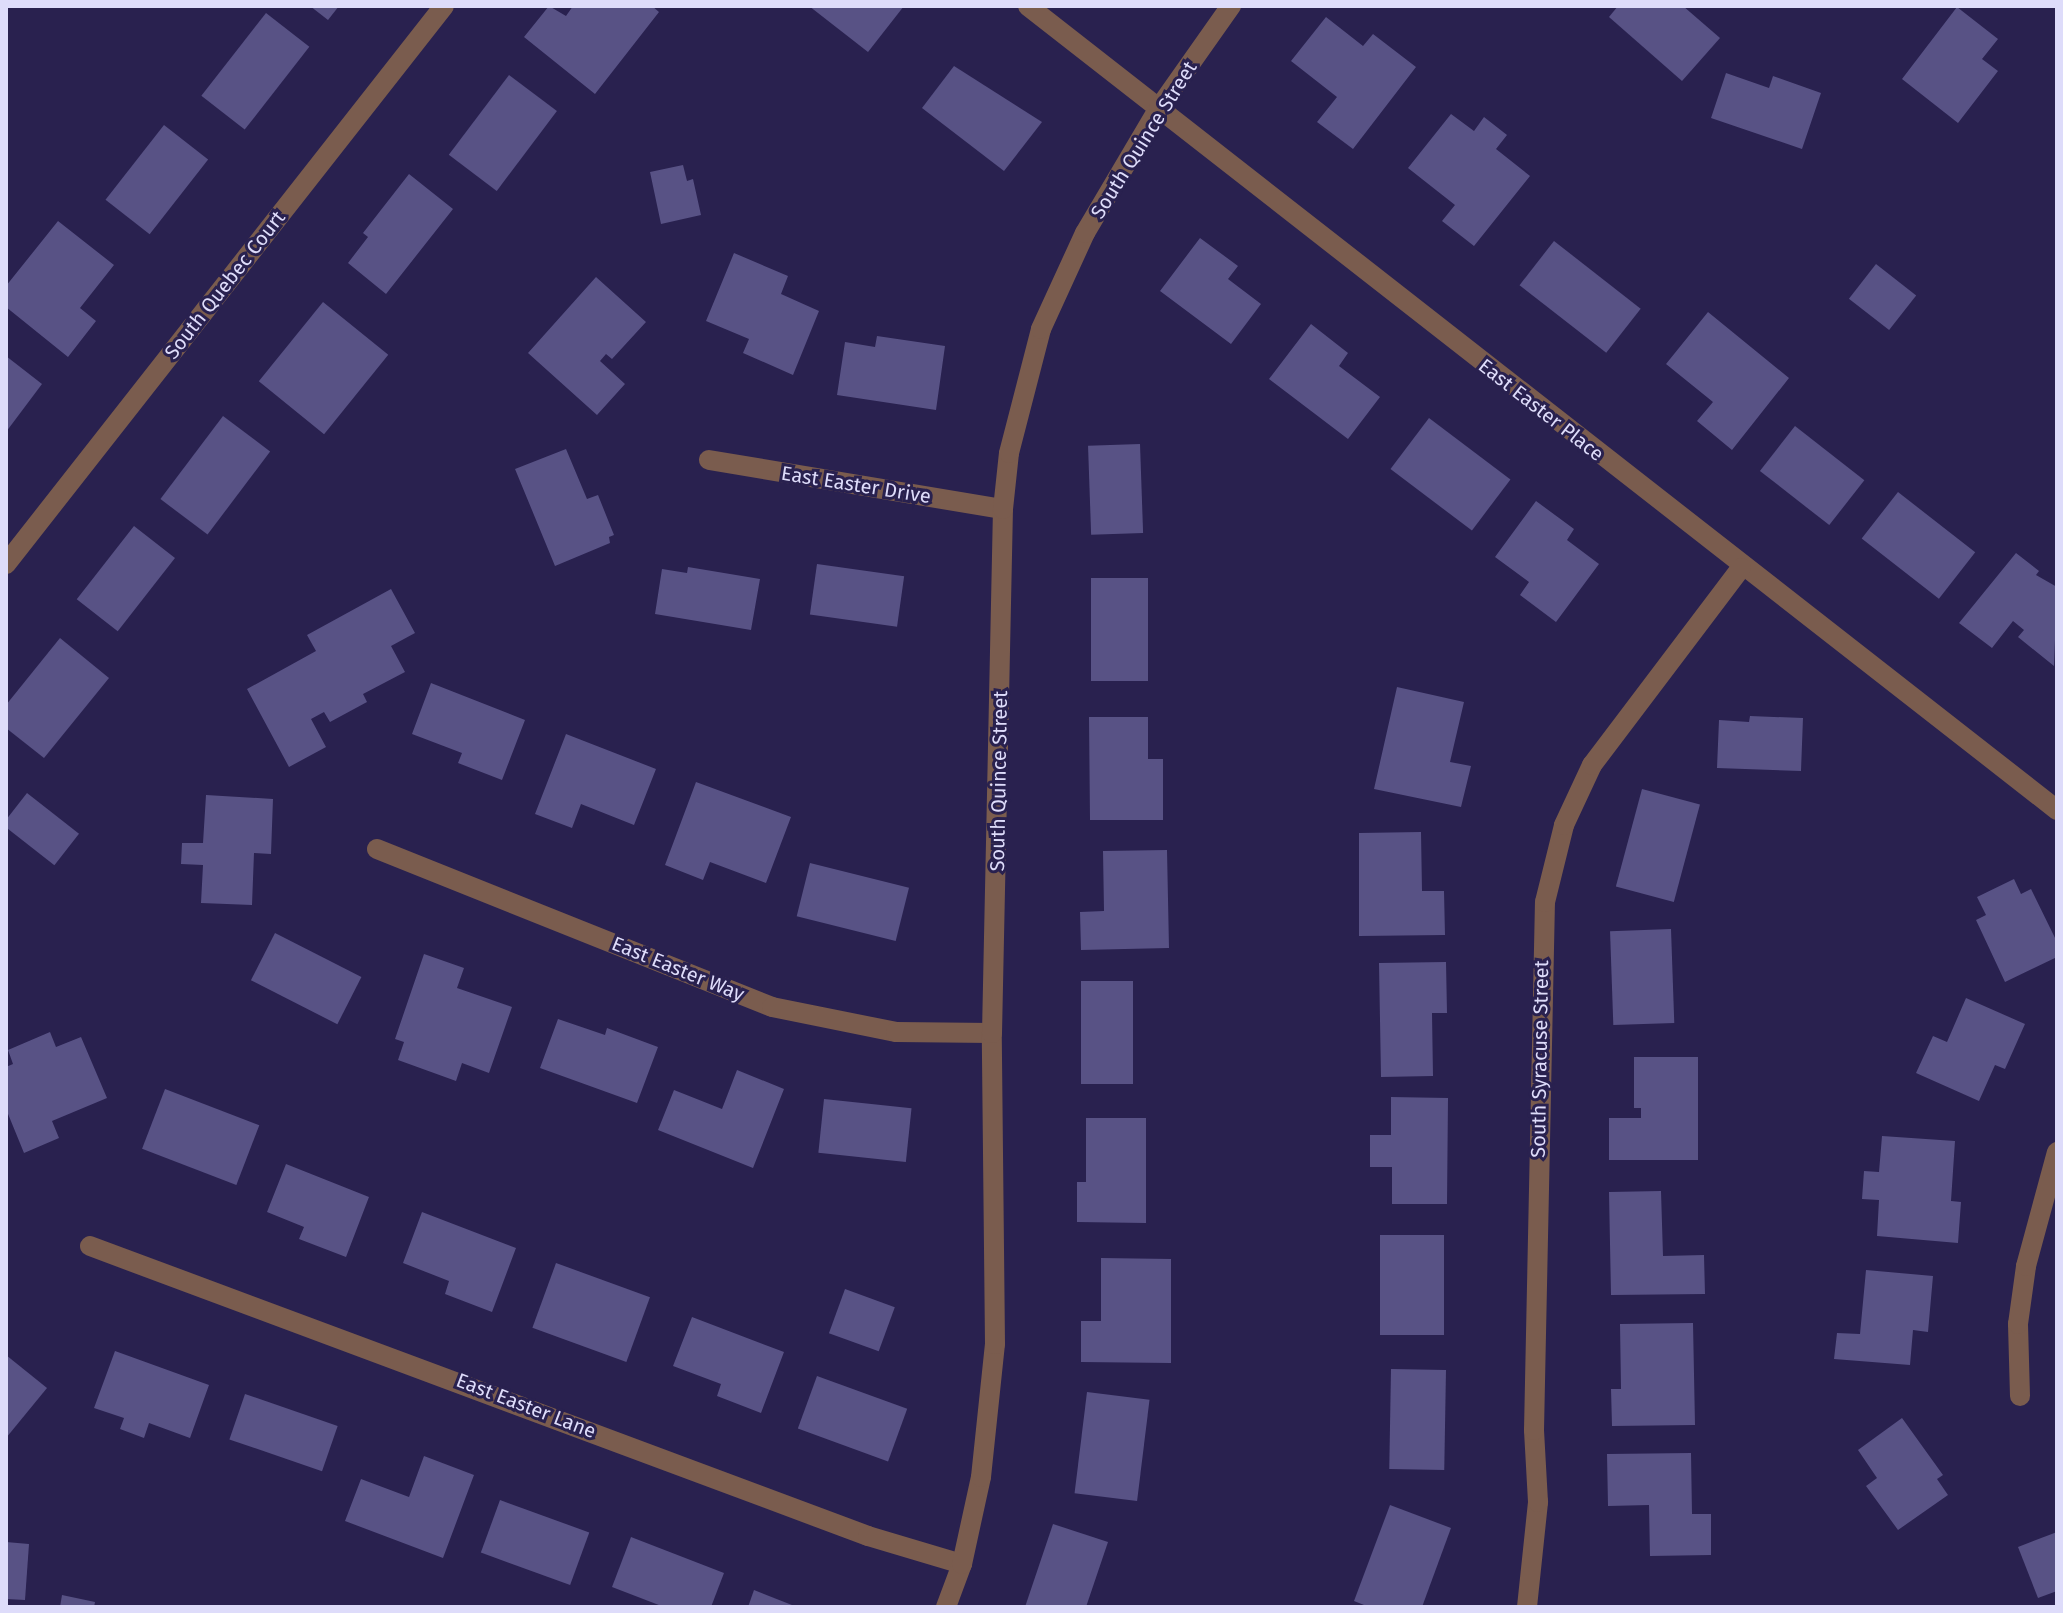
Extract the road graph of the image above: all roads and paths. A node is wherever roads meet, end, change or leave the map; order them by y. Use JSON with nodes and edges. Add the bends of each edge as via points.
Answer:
{"nodes":[{"id":1,"x":444,"y":6,"type":"edge"},
{"id":2,"x":1028,"y":6,"type":"edge"},
{"id":3,"x":1231,"y":6,"type":"edge"},
{"id":4,"x":1159,"y":108,"type":"junction"},
{"id":5,"x":709,"y":460,"type":"dead end"},
{"id":6,"x":1003,"y":509,"type":"junction"},
{"id":7,"x":6,"y":564,"type":"edge"},
{"id":8,"x":1741,"y":568,"type":"junction"},
{"id":9,"x":2057,"y":810,"type":"edge"},
{"id":10,"x":377,"y":849,"type":"dead end"},
{"id":11,"x":992,"y":1033,"type":"junction"},
{"id":12,"x":2057,"y":1152,"type":"edge"},
{"id":13,"x":90,"y":1246,"type":"dead end"},
{"id":14,"x":2020,"y":1396,"type":"dead end"},
{"id":15,"x":962,"y":1564,"type":"junction"},
{"id":16,"x":946,"y":1607,"type":"edge"},
{"id":17,"x":1527,"y":1607,"type":"edge"}],
"edges":[{"from":1,"to":7,"type":"street","name":"South Quebec Court"},
{"from":2,"to":4,"type":"street","name":"East Easter Place"},
{"from":3,"to":4,"type":"street","name":"South Quince Street"},
{"from":4,"to":6,"type":"street","name":"South Quince Street","via":[[1085,233],[1041,329],[1009,453]]},
{"from":4,"to":8,"type":"street","name":"East Easter Place"},
{"from":5,"to":6,"type":"street","name":"East Easter Drive"},
{"from":6,"to":11,"type":"street","name":"South Quince Street"},
{"from":8,"to":9,"type":"street","name":"East Easter Place"},
{"from":8,"to":17,"type":"street","name":"South Syracuse Street","via":[[1592,765],[1564,825],[1545,902],[1534,1430],[1538,1502]]},
{"from":10,"to":11,"type":"street","name":"East Easter Way","via":[[772,1007],[896,1032]]},
{"from":11,"to":15,"type":"street","name":"South Quince Street","via":[[994,1359],[981,1477]]},
{"from":12,"to":14,"type":"street","via":[[2026,1266],[2018,1324]]},
{"from":13,"to":15,"type":"street","name":"East Easter Lane","via":[[868,1536]]},
{"from":15,"to":16,"type":"street","name":"South Quince Street"}]}
